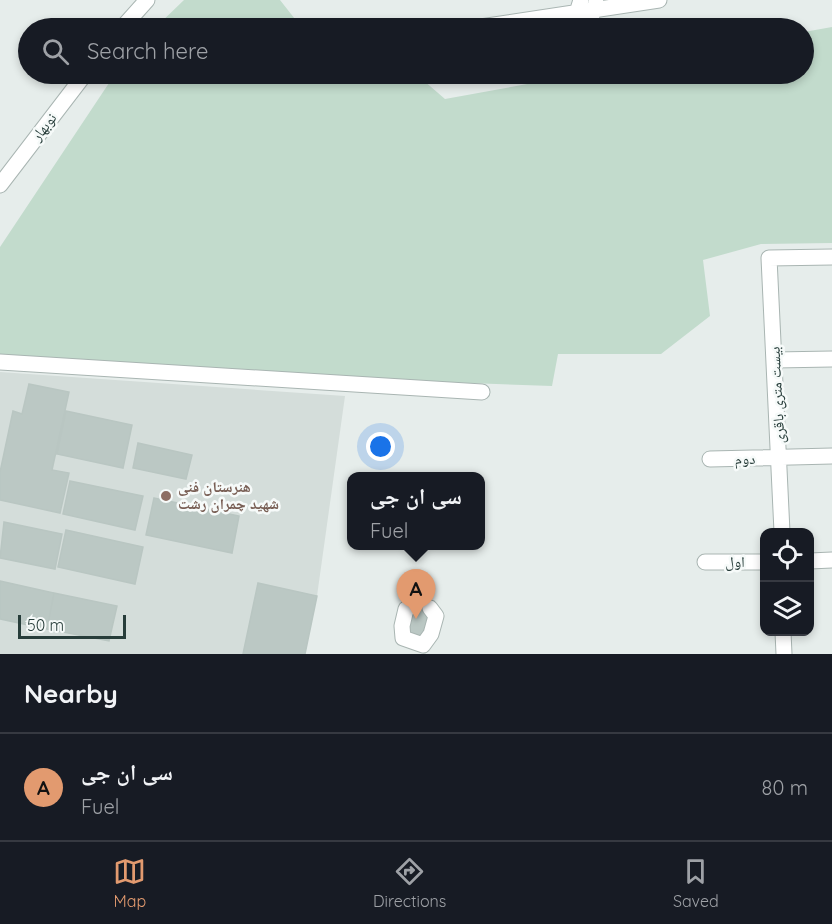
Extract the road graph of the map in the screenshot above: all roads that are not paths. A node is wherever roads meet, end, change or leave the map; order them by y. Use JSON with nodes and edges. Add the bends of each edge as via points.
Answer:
{"nodes":[{"id":1,"x":147,"y":0,"type":"edge"},
{"id":2,"x":659,"y":0,"type":"edge"},
{"id":3,"x":596,"y":5,"type":"edge"},
{"id":4,"x":579,"y":6,"type":"edge"},
{"id":5,"x":131,"y":18,"type":"edge"},
{"id":6,"x":522,"y":18,"type":"edge"},
{"id":7,"x":78,"y":84,"type":"edge"},
{"id":8,"x":1,"y":182,"type":"edge"},
{"id":9,"x":832,"y":257,"type":"edge"},
{"id":10,"x":832,"y":359,"type":"edge"},
{"id":11,"x":775,"y":360,"type":"junction"},
{"id":12,"x":0,"y":362,"type":"edge"},
{"id":13,"x":482,"y":392,"type":"dead end"},
{"id":14,"x":832,"y":456,"type":"edge"},
{"id":15,"x":780,"y":458,"type":"junction"},
{"id":16,"x":710,"y":459,"type":"dead end"},
{"id":17,"x":782,"y":528,"type":"edge"},
{"id":18,"x":832,"y":560,"type":"edge"},
{"id":19,"x":814,"y":561,"type":"edge"},
{"id":20,"x":705,"y":562,"type":"dead end"},
{"id":21,"x":760,"y":562,"type":"edge"},
{"id":22,"x":413,"y":606,"type":"dead end"},
{"id":23,"x":430,"y":608,"type":"dead end"},
{"id":24,"x":783,"y":636,"type":"edge"},
{"id":25,"x":417,"y":649,"type":"edge"},
{"id":26,"x":784,"y":654,"type":"edge"}],
"edges":[{"from":1,"to":5,"type":"street"},
{"from":2,"to":3,"type":"street"},
{"from":3,"to":4,"type":"street"},
{"from":4,"to":6,"type":"street"},
{"from":7,"to":8,"type":"street","name":"نوبهار"},
{"from":9,"to":11,"type":"street","name":"بیست متری باقری","via":[[769,258]]},
{"from":10,"to":11,"type":"street"},
{"from":11,"to":15,"type":"street","name":"بیست متری باقری"},
{"from":12,"to":13,"type":"street"},
{"from":14,"to":15,"type":"street","name":"دوم"},
{"from":15,"to":16,"type":"street","name":"دوم"},
{"from":15,"to":17,"type":"street","name":"بیست متری باقری"},
{"from":18,"to":19,"type":"street"},
{"from":20,"to":21,"type":"street","name":"اول"},
{"from":22,"to":25,"type":"street","via":[[406,609],[402,633]]},
{"from":23,"to":25,"type":"street","via":[[436,616],[431,634]]},
{"from":24,"to":26,"type":"street"}]}
